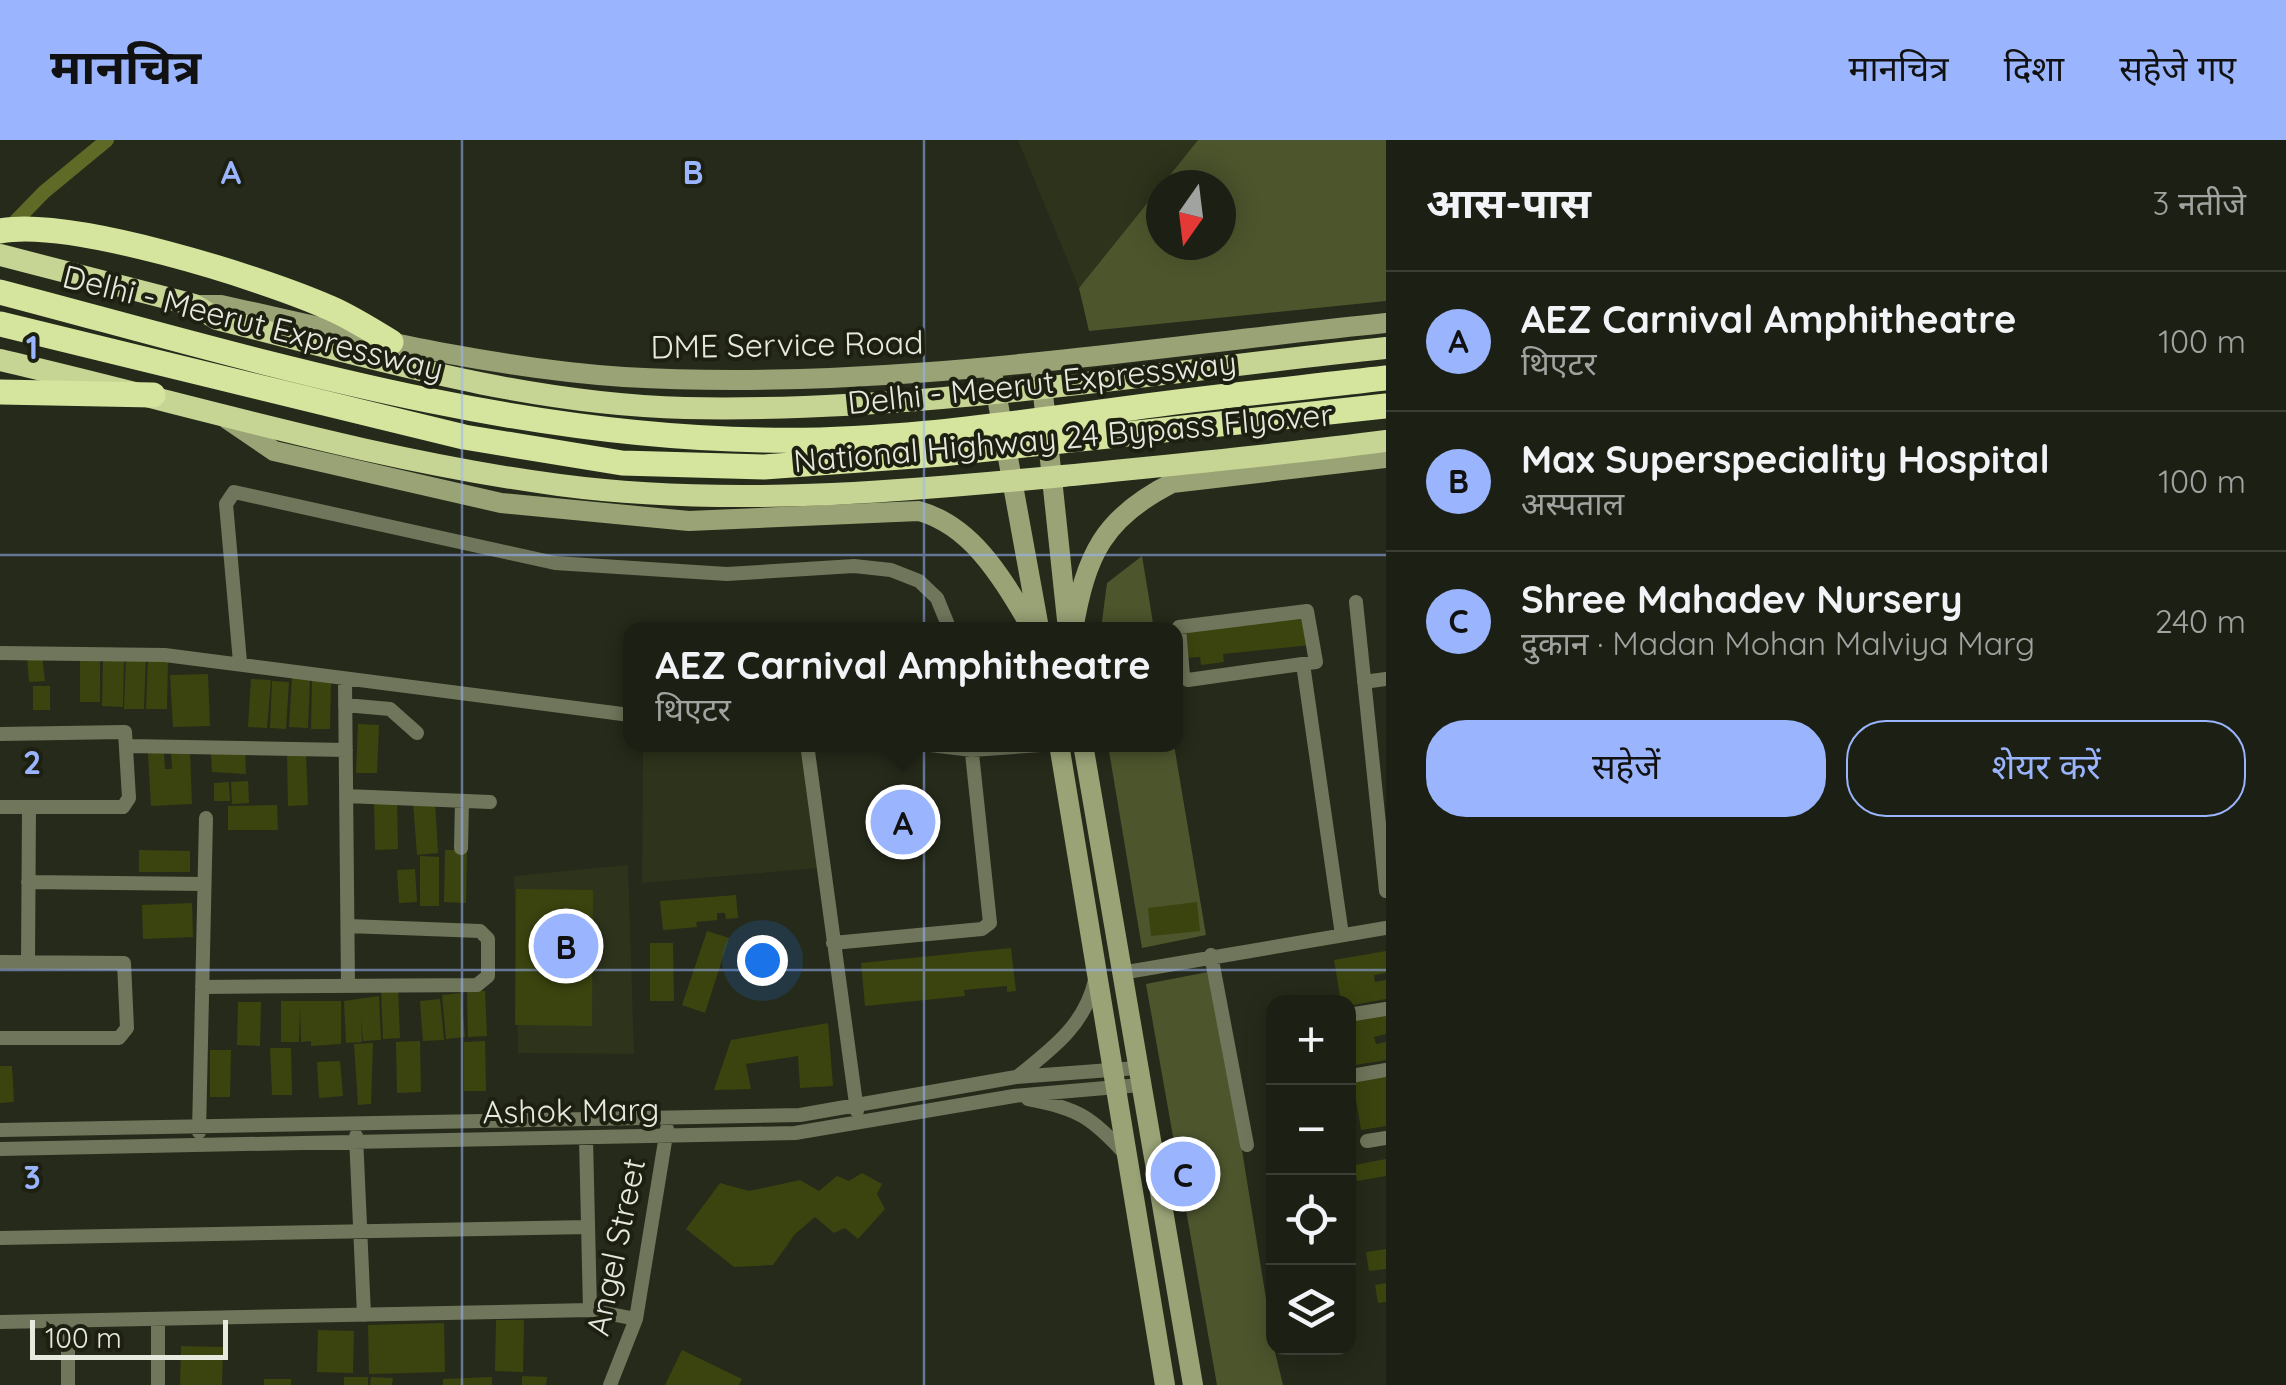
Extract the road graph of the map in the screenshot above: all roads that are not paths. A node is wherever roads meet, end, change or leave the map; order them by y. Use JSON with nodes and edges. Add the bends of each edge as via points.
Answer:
{"nodes":[{"id":1,"x":0,"y":231,"type":"edge"},
{"id":2,"x":10,"y":258,"type":"edge"},
{"id":3,"x":0,"y":292,"type":"edge"},
{"id":4,"x":194,"y":306,"type":"junction"},
{"id":5,"x":1386,"y":323,"type":"edge"},
{"id":6,"x":0,"y":324,"type":"edge"},
{"id":7,"x":390,"y":342,"type":"junction"},
{"id":8,"x":1386,"y":348,"type":"edge"},
{"id":9,"x":0,"y":360,"type":"edge"},
{"id":10,"x":1039,"y":364,"type":"junction"},
{"id":11,"x":993,"y":370,"type":"junction"},
{"id":12,"x":1386,"y":378,"type":"edge"},
{"id":13,"x":485,"y":385,"type":"junction"},
{"id":14,"x":0,"y":392,"type":"edge"},
{"id":15,"x":153,"y":395,"type":"junction"},
{"id":16,"x":1386,"y":406,"type":"edge"},
{"id":17,"x":214,"y":410,"type":"junction"},
{"id":18,"x":1070,"y":428,"type":"junction"},
{"id":19,"x":974,"y":439,"type":"junction"},
{"id":20,"x":1386,"y":441,"type":"edge"},
{"id":21,"x":1386,"y":458,"type":"edge"},
{"id":22,"x":1356,"y":602,"type":"dead end"},
{"id":23,"x":947,"y":622,"type":"edge"},
{"id":24,"x":1031,"y":622,"type":"edge"},
{"id":25,"x":1035,"y":622,"type":"edge"},
{"id":26,"x":1070,"y":622,"type":"edge"},
{"id":27,"x":1073,"y":622,"type":"edge"},
{"id":28,"x":1183,"y":625,"type":"edge"},
{"id":29,"x":0,"y":654,"type":"edge"},
{"id":30,"x":240,"y":662,"type":"junction"},
{"id":31,"x":1304,"y":664,"type":"junction"},
{"id":32,"x":1386,"y":679,"type":"edge"},
{"id":33,"x":345,"y":680,"type":"junction"},
{"id":34,"x":1183,"y":680,"type":"edge"},
{"id":35,"x":1364,"y":682,"type":"junction"},
{"id":36,"x":346,"y":705,"type":"junction"},
{"id":37,"x":623,"y":714,"type":"edge"},
{"id":38,"x":418,"y":733,"type":"dead end"},
{"id":39,"x":0,"y":734,"type":"edge"},
{"id":40,"x":129,"y":746,"type":"junction"},
{"id":41,"x":346,"y":750,"type":"junction"},
{"id":42,"x":808,"y":752,"type":"edge"},
{"id":43,"x":973,"y":752,"type":"edge"},
{"id":44,"x":1058,"y":752,"type":"edge"},
{"id":45,"x":1084,"y":752,"type":"edge"},
{"id":46,"x":346,"y":796,"type":"junction"},
{"id":47,"x":462,"y":800,"type":"junction"},
{"id":48,"x":490,"y":802,"type":"dead end"},
{"id":49,"x":0,"y":806,"type":"edge"},
{"id":50,"x":29,"y":806,"type":"junction"},
{"id":51,"x":206,"y":818,"type":"dead end"},
{"id":52,"x":461,"y":848,"type":"dead end"},
{"id":53,"x":28,"y":882,"type":"junction"},
{"id":54,"x":204,"y":884,"type":"junction"},
{"id":55,"x":1386,"y":890,"type":"edge"},
{"id":56,"x":348,"y":926,"type":"junction"},
{"id":57,"x":1386,"y":928,"type":"edge"},
{"id":58,"x":1342,"y":935,"type":"junction"},
{"id":59,"x":834,"y":943,"type":"junction"},
{"id":60,"x":1211,"y":955,"type":"junction"},
{"id":61,"x":0,"y":962,"type":"edge"},
{"id":62,"x":28,"y":962,"type":"junction"},
{"id":63,"x":1097,"y":973,"type":"junction"},
{"id":64,"x":1121,"y":973,"type":"junction"},
{"id":65,"x":348,"y":986,"type":"junction"},
{"id":66,"x":202,"y":988,"type":"junction"},
{"id":67,"x":1386,"y":1009,"type":"edge"},
{"id":68,"x":1356,"y":1014,"type":"edge"},
{"id":69,"x":0,"y":1038,"type":"edge"},
{"id":70,"x":1386,"y":1070,"type":"edge"},
{"id":71,"x":1356,"y":1075,"type":"edge"},
{"id":72,"x":1114,"y":1076,"type":"junction"},
{"id":73,"x":1016,"y":1077,"type":"junction"},
{"id":74,"x":1138,"y":1077,"type":"junction"},
{"id":75,"x":1014,"y":1096,"type":"junction"},
{"id":76,"x":856,"y":1105,"type":"junction"},
{"id":77,"x":669,"y":1119,"type":"junction"},
{"id":78,"x":858,"y":1122,"type":"junction"},
{"id":79,"x":357,"y":1124,"type":"junction"},
{"id":80,"x":199,"y":1127,"type":"junction"},
{"id":81,"x":0,"y":1130,"type":"edge"},
{"id":82,"x":666,"y":1136,"type":"junction"},
{"id":83,"x":586,"y":1138,"type":"junction"},
{"id":84,"x":1386,"y":1138,"type":"edge"},
{"id":85,"x":1366,"y":1141,"type":"dead end"},
{"id":86,"x":356,"y":1142,"type":"junction"},
{"id":87,"x":1248,"y":1145,"type":"dead end"},
{"id":88,"x":198,"y":1146,"type":"junction"},
{"id":89,"x":0,"y":1150,"type":"edge"},
{"id":90,"x":1127,"y":1157,"type":"junction"},
{"id":91,"x":588,"y":1227,"type":"junction"},
{"id":92,"x":360,"y":1232,"type":"junction"},
{"id":93,"x":0,"y":1238,"type":"edge"},
{"id":94,"x":590,"y":1310,"type":"junction"},
{"id":95,"x":364,"y":1315,"type":"junction"},
{"id":96,"x":158,"y":1319,"type":"junction"},
{"id":97,"x":636,"y":1319,"type":"junction"},
{"id":98,"x":68,"y":1321,"type":"junction"},
{"id":99,"x":0,"y":1322,"type":"edge"},
{"id":100,"x":68,"y":1385,"type":"edge"},
{"id":101,"x":158,"y":1385,"type":"edge"},
{"id":102,"x":610,"y":1385,"type":"edge"},
{"id":103,"x":1165,"y":1385,"type":"edge"},
{"id":104,"x":1192,"y":1385,"type":"edge"}],
"edges":[{"from":1,"to":7,"type":"highway","via":[[46,227],[280,288]]},
{"from":2,"to":4,"type":"highway"},
{"from":3,"to":19,"type":"highway","name":"Delhi - Meerut Expressway","via":[[486,415],[630,433],[764,440]]},
{"from":4,"to":7,"type":"main road","name":"DME Service Road","via":[[221,305]]},
{"from":4,"to":13,"type":"highway","via":[[217,319]]},
{"from":5,"to":10,"type":"main road","name":"DME Service Road"},
{"from":6,"to":19,"type":"highway","name":"Delhi - Meerut Expressway","via":[[464,438],[622,463],[764,468]]},
{"from":7,"to":11,"type":"main road","name":"DME Service Road","via":[[652,378],[822,380]]},
{"from":7,"to":13,"type":"highway"},
{"from":8,"to":13,"type":"highway","name":"National Highway 24 Bypass Flyover","via":[[963,397],[684,408]]},
{"from":9,"to":15,"type":"highway","name":"National Highway 24 Bypass Flyover"},
{"from":10,"to":11,"type":"main road","name":"DME Service Road"},
{"from":10,"to":26,"type":"main road"},
{"from":11,"to":25,"type":"main road"},
{"from":12,"to":18,"type":"highway","name":"Delhi - Meerut Expressway"},
{"from":14,"to":15,"type":"highway"},
{"from":15,"to":17,"type":"highway","name":"National Highway 24 Bypass Flyover"},
{"from":16,"to":18,"type":"highway","name":"Delhi - Meerut Expressway"},
{"from":17,"to":20,"type":"highway","name":"National Highway 24 Bypass Flyover","via":[[434,466],[684,496],[977,484]]},
{"from":17,"to":24,"type":"main road","via":[[274,451],[501,503],[689,521],[919,511],[965,536]]},
{"from":18,"to":19,"type":"highway","name":"Delhi - Meerut Expressway"},
{"from":21,"to":27,"type":"main road","via":[[1172,484],[1144,498],[1115,521],[1094,553]]},
{"from":22,"to":35,"type":"street"},
{"from":23,"to":30,"type":"street","via":[[938,598],[891,570],[727,574],[555,563],[234,492],[226,504]]},
{"from":28,"to":31,"type":"street","via":[[1306,611],[1317,660]]},
{"from":29,"to":30,"type":"street"},
{"from":30,"to":33,"type":"street"},
{"from":31,"to":34,"type":"street"},
{"from":31,"to":58,"type":"street"},
{"from":32,"to":35,"type":"street"},
{"from":33,"to":36,"type":"street"},
{"from":33,"to":37,"type":"street"},
{"from":35,"to":55,"type":"street"},
{"from":36,"to":38,"type":"street","via":[[390,709]]},
{"from":36,"to":41,"type":"street"},
{"from":39,"to":40,"type":"street","via":[[119,731]]},
{"from":40,"to":41,"type":"street"},
{"from":40,"to":50,"type":"street","via":[[129,798],[123,807]]},
{"from":41,"to":46,"type":"street"},
{"from":42,"to":59,"type":"street"},
{"from":43,"to":59,"type":"street","via":[[990,924]]},
{"from":44,"to":63,"type":"main road"},
{"from":45,"to":64,"type":"main road"},
{"from":46,"to":47,"type":"street"},
{"from":46,"to":56,"type":"street"},
{"from":47,"to":48,"type":"street"},
{"from":47,"to":52,"type":"street"},
{"from":49,"to":50,"type":"street"},
{"from":50,"to":53,"type":"street"},
{"from":51,"to":54,"type":"street"},
{"from":53,"to":54,"type":"street"},
{"from":53,"to":62,"type":"street"},
{"from":54,"to":66,"type":"street"},
{"from":56,"to":65,"type":"street"},
{"from":56,"to":65,"type":"street","via":[[476,930],[488,939],[488,976],[480,984]]},
{"from":57,"to":58,"type":"street"},
{"from":58,"to":60,"type":"street"},
{"from":59,"to":76,"type":"street"},
{"from":60,"to":64,"type":"street"},
{"from":60,"to":87,"type":"street"},
{"from":61,"to":62,"type":"street"},
{"from":62,"to":69,"type":"street","via":[[124,963],[127,1032],[119,1038]]},
{"from":63,"to":72,"type":"main road"},
{"from":63,"to":73,"type":"street","via":[[1087,1010]]},
{"from":64,"to":74,"type":"main road"},
{"from":65,"to":66,"type":"street"},
{"from":66,"to":80,"type":"street"},
{"from":67,"to":68,"type":"street"},
{"from":70,"to":71,"type":"street"},
{"from":72,"to":73,"type":"street","name":"Ashok Marg"},
{"from":72,"to":74,"type":"street","name":"Ashok Marg"},
{"from":72,"to":75,"type":"street","name":"Ashok Marg"},
{"from":72,"to":90,"type":"main road"},
{"from":73,"to":76,"type":"street","name":"Ashok Marg"},
{"from":74,"to":104,"type":"main road"},
{"from":75,"to":78,"type":"street","name":"Ashok Marg"},
{"from":75,"to":90,"type":"street","via":[[1077,1110]]},
{"from":76,"to":77,"type":"street","name":"Ashok Marg","via":[[800,1115]]},
{"from":76,"to":78,"type":"street"},
{"from":77,"to":79,"type":"street","name":"Ashok Marg"},
{"from":77,"to":82,"type":"street","name":"Angel Street"},
{"from":78,"to":82,"type":"street","name":"Ashok Marg","via":[[795,1133]]},
{"from":79,"to":80,"type":"street","name":"Ashok Marg"},
{"from":79,"to":86,"type":"street"},
{"from":80,"to":81,"type":"street","name":"Ashok Marg"},
{"from":80,"to":88,"type":"street"},
{"from":82,"to":83,"type":"street","name":"Ashok Marg"},
{"from":82,"to":97,"type":"street","name":"Angel Street"},
{"from":83,"to":86,"type":"street","name":"Ashok Marg"},
{"from":83,"to":91,"type":"street"},
{"from":84,"to":85,"type":"street"},
{"from":86,"to":88,"type":"street","name":"Ashok Marg"},
{"from":86,"to":92,"type":"street"},
{"from":88,"to":89,"type":"street","name":"Ashok Marg"},
{"from":90,"to":103,"type":"main road"},
{"from":91,"to":92,"type":"street"},
{"from":91,"to":94,"type":"street"},
{"from":92,"to":93,"type":"street"},
{"from":92,"to":95,"type":"street"},
{"from":94,"to":95,"type":"street"},
{"from":94,"to":97,"type":"street"},
{"from":95,"to":96,"type":"street"},
{"from":96,"to":98,"type":"street"},
{"from":96,"to":101,"type":"street"},
{"from":97,"to":102,"type":"street","name":"Angel Street"},
{"from":98,"to":99,"type":"street"},
{"from":98,"to":100,"type":"street"}]}
